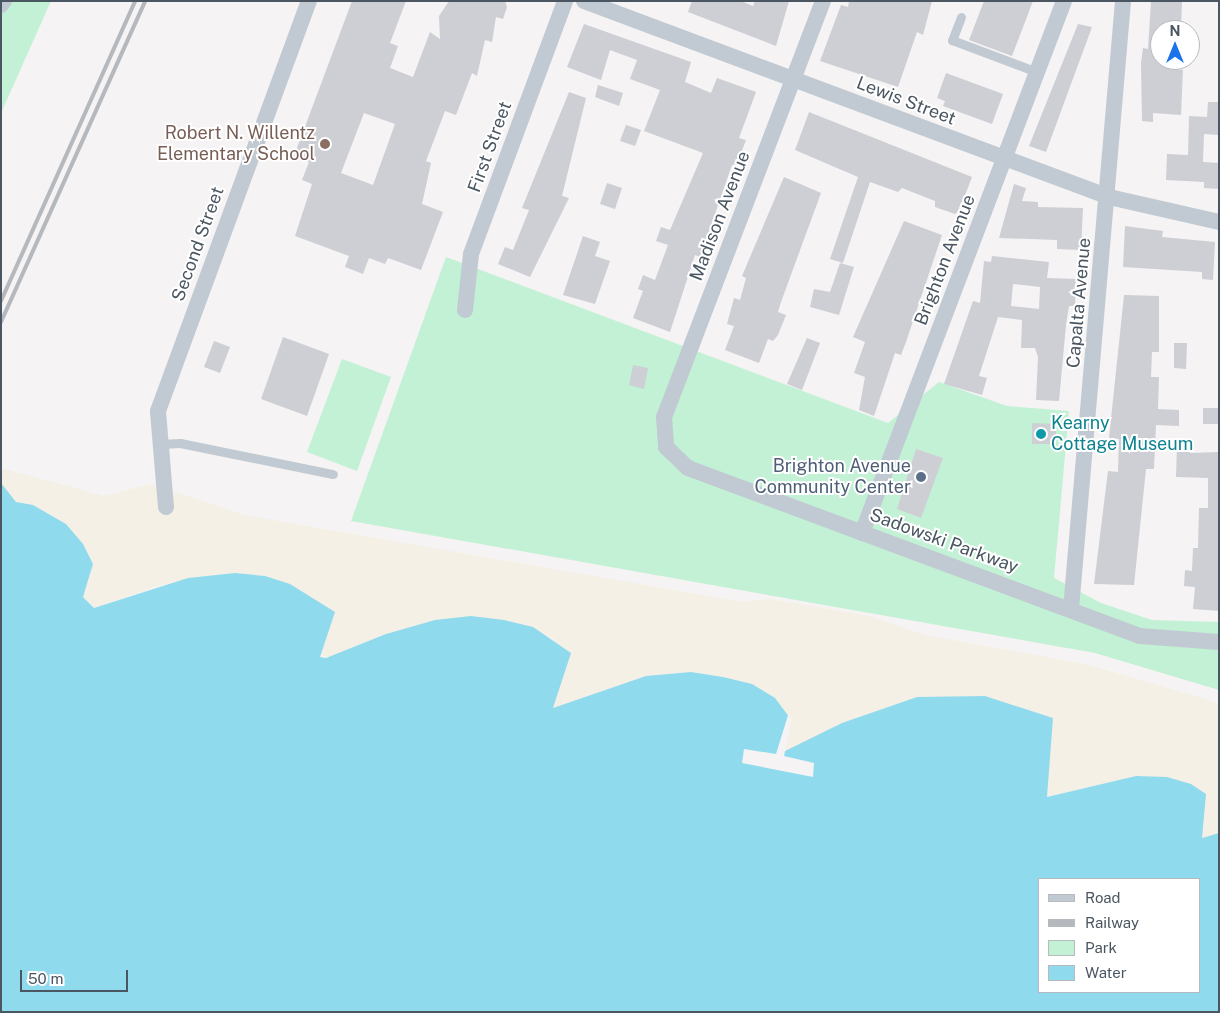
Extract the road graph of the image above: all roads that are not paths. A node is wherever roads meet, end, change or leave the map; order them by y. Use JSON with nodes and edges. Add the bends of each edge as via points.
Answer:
{"nodes":[{"id":1,"x":4,"y":1,"type":"edge"},
{"id":2,"x":309,"y":1,"type":"edge"},
{"id":3,"x":565,"y":1,"type":"edge"},
{"id":4,"x":584,"y":1,"type":"edge"},
{"id":5,"x":823,"y":1,"type":"edge"},
{"id":6,"x":1064,"y":1,"type":"edge"},
{"id":7,"x":1123,"y":1,"type":"edge"},
{"id":8,"x":1,"y":5,"type":"edge"},
{"id":9,"x":961,"y":17,"type":"dead end"},
{"id":10,"x":1037,"y":72,"type":"junction"},
{"id":11,"x":793,"y":80,"type":"junction"},
{"id":12,"x":1004,"y":160,"type":"junction"},
{"id":13,"x":1108,"y":197,"type":"junction"},
{"id":14,"x":1219,"y":222,"type":"edge"},
{"id":15,"x":465,"y":310,"type":"dead end"},
{"id":16,"x":161,"y":444,"type":"junction"},
{"id":17,"x":666,"y":447,"type":"joint"},
{"id":18,"x":333,"y":474,"type":"dead end"},
{"id":19,"x":166,"y":507,"type":"dead end"},
{"id":20,"x":862,"y":533,"type":"junction"},
{"id":21,"x":1071,"y":609,"type":"junction"},
{"id":22,"x":1219,"y":642,"type":"edge"}],
"edges":[{"from":1,"to":8,"type":"street"},
{"from":2,"to":16,"type":"street","name":"Second Street","via":[[158,411]]},
{"from":3,"to":15,"type":"street","name":"First Street","via":[[471,254]]},
{"from":4,"to":11,"type":"street","name":"Lewis Street"},
{"from":5,"to":11,"type":"street","name":"Madison Avenue"},
{"from":6,"to":10,"type":"street","name":"Brighton Avenue"},
{"from":7,"to":13,"type":"street","name":"Capalta Avenue"},
{"from":9,"to":10,"type":"lane","via":[[952,40]]},
{"from":10,"to":12,"type":"street","name":"Brighton Avenue"},
{"from":11,"to":12,"type":"street","name":"Lewis Street"},
{"from":11,"to":17,"type":"street","name":"Madison Avenue","via":[[664,417]]},
{"from":12,"to":13,"type":"street","name":"Lewis Street"},
{"from":12,"to":20,"type":"street","name":"Brighton Avenue"},
{"from":13,"to":14,"type":"street","name":"Lewis Street"},
{"from":13,"to":21,"type":"street","name":"Capalta Avenue"},
{"from":16,"to":18,"type":"lane","via":[[180,443]]},
{"from":16,"to":19,"type":"street","name":"Second Street"},
{"from":17,"to":20,"type":"street","name":"Sadowski Parkway","via":[[688,468]]},
{"from":20,"to":21,"type":"street","name":"Sadowski Parkway"},
{"from":21,"to":22,"type":"street","name":"Sadowski Parkway","via":[[1148,637]]}]}
